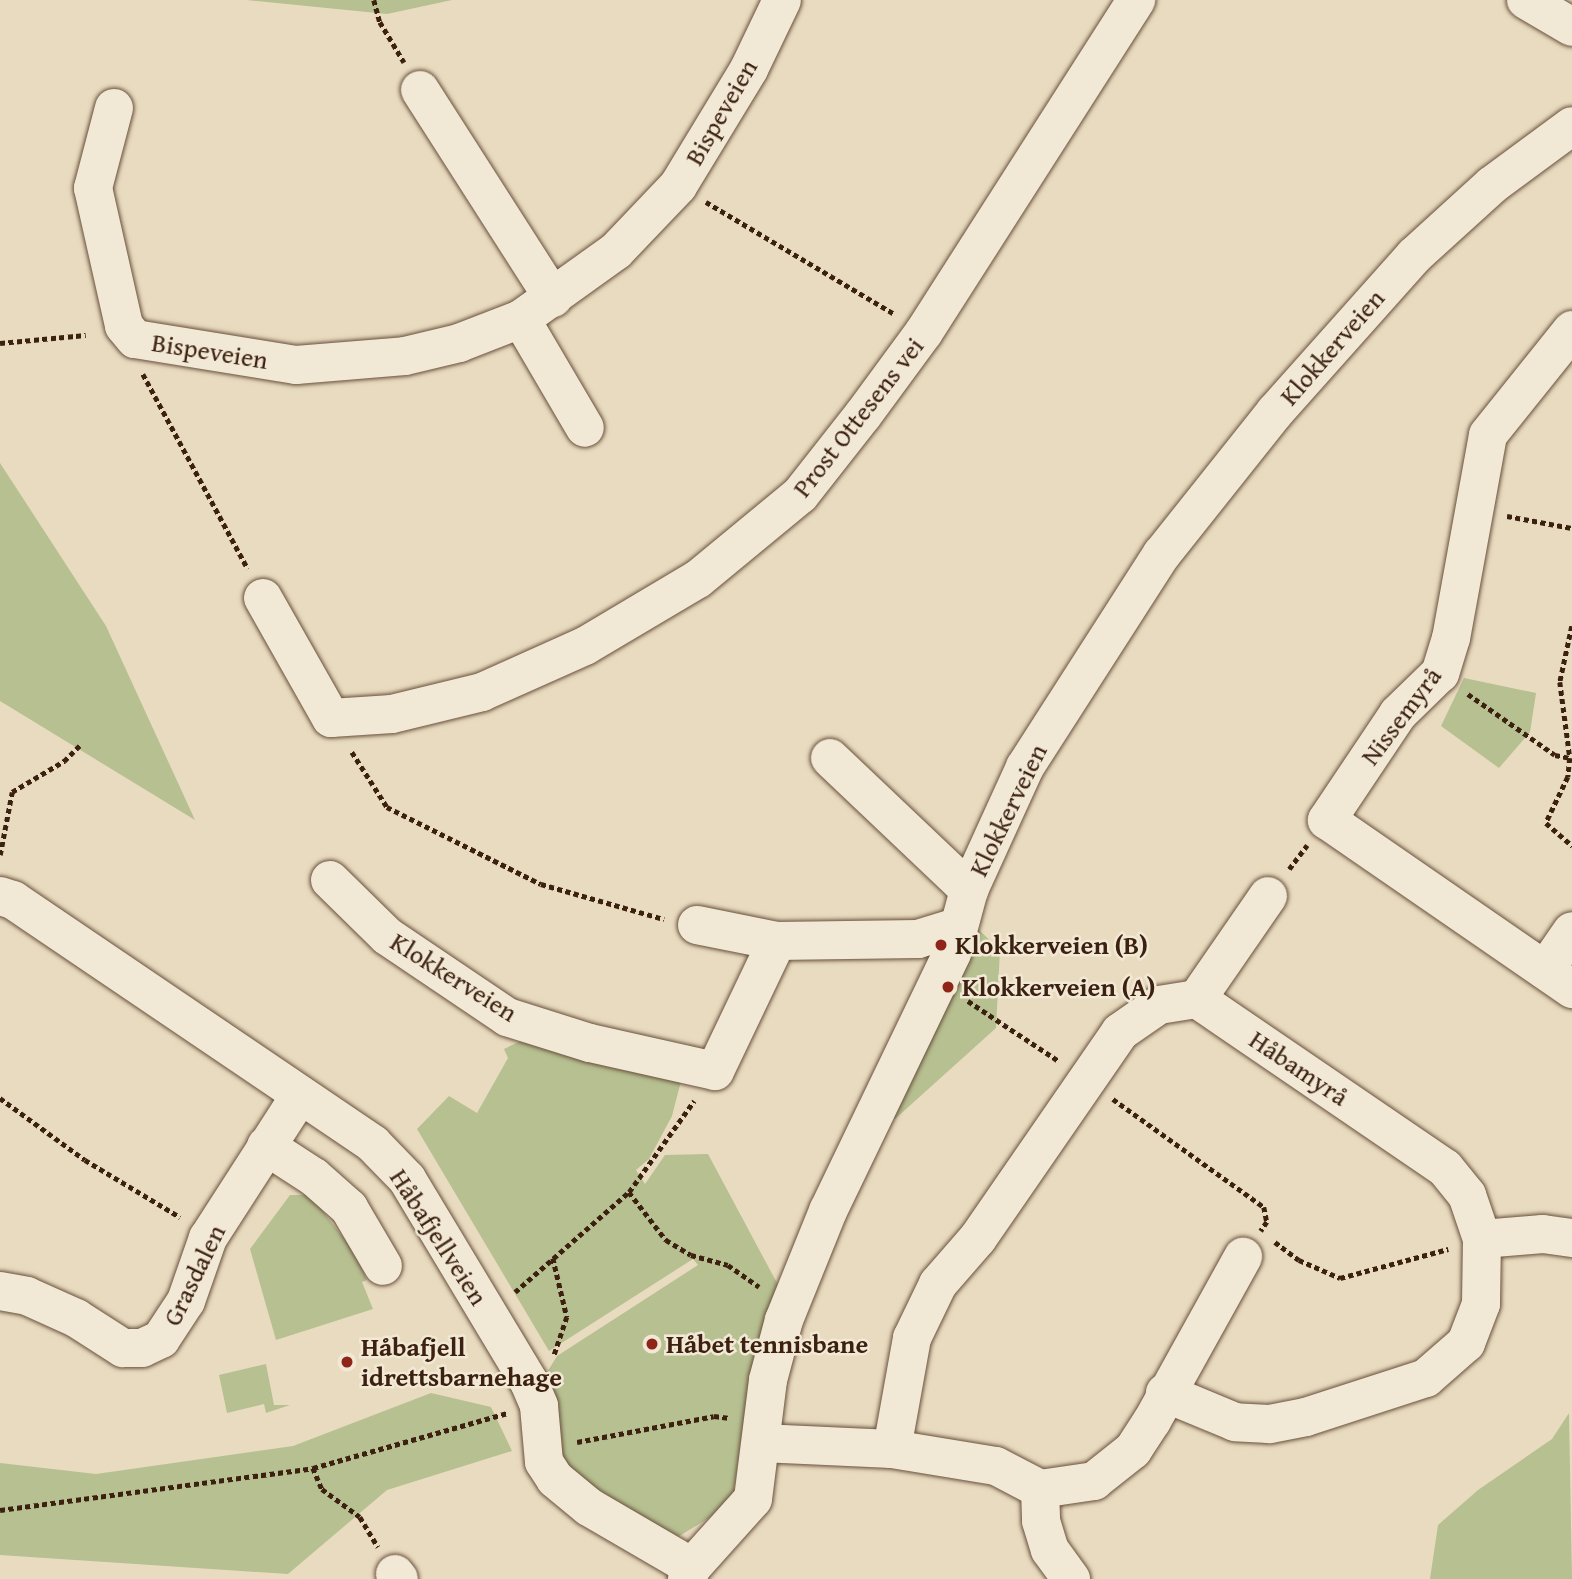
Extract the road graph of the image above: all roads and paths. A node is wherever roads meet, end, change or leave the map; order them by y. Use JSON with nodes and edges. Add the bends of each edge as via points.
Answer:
{"nodes":[{"id":1,"x":374,"y":0,"type":"edge"},
{"id":2,"x":782,"y":0,"type":"edge"},
{"id":3,"x":1136,"y":0,"type":"edge"},
{"id":4,"x":1526,"y":0,"type":"edge"},
{"id":5,"x":1572,"y":27,"type":"edge"},
{"id":6,"x":420,"y":90,"type":"joint"},
{"id":7,"x":114,"y":108,"type":"dead end"},
{"id":8,"x":1572,"y":126,"type":"edge"},
{"id":9,"x":678,"y":186,"type":"junction"},
{"id":10,"x":553,"y":298,"type":"junction"},
{"id":11,"x":521,"y":319,"type":"junction"},
{"id":12,"x":1572,"y":330,"type":"edge"},
{"id":13,"x":924,"y":332,"type":"junction"},
{"id":14,"x":86,"y":335,"type":"dead end"},
{"id":15,"x":135,"y":339,"type":"junction"},
{"id":16,"x":0,"y":343,"type":"edge"},
{"id":17,"x":585,"y":428,"type":"dead end"},
{"id":18,"x":1471,"y":509,"type":"junction"},
{"id":19,"x":1572,"y":528,"type":"edge"},
{"id":20,"x":263,"y":598,"type":"joint"},
{"id":21,"x":1572,"y":626,"type":"edge"},
{"id":22,"x":1440,"y":673,"type":"junction"},
{"id":23,"x":331,"y":718,"type":"junction"},
{"id":24,"x":80,"y":745,"type":"dead end"},
{"id":25,"x":830,"y":758,"type":"dead end"},
{"id":26,"x":1570,"y":758,"type":"junction"},
{"id":27,"x":1327,"y":820,"type":"junction"},
{"id":28,"x":1572,"y":846,"type":"edge"},
{"id":29,"x":0,"y":855,"type":"edge"},
{"id":30,"x":330,"y":880,"type":"dead end"},
{"id":31,"x":969,"y":890,"type":"junction"},
{"id":32,"x":0,"y":896,"type":"edge"},
{"id":33,"x":1268,"y":896,"type":"joint"},
{"id":34,"x":697,"y":925,"type":"joint"},
{"id":35,"x":957,"y":927,"type":"junction"},
{"id":36,"x":1572,"y":931,"type":"edge"},
{"id":37,"x":777,"y":941,"type":"junction"},
{"id":38,"x":1559,"y":979,"type":"edge"},
{"id":39,"x":938,"y":982,"type":"junction"},
{"id":40,"x":1197,"y":999,"type":"junction"},
{"id":41,"x":715,"y":1071,"type":"junction"},
{"id":42,"x":1084,"y":1079,"type":"junction"},
{"id":43,"x":299,"y":1097,"type":"junction"},
{"id":44,"x":0,"y":1098,"type":"edge"},
{"id":45,"x":267,"y":1146,"type":"junction"},
{"id":46,"x":629,"y":1192,"type":"junction"},
{"id":47,"x":1266,"y":1222,"type":"junction"},
{"id":48,"x":208,"y":1238,"type":"junction"},
{"id":49,"x":1572,"y":1238,"type":"edge"},
{"id":50,"x":1482,"y":1239,"type":"junction"},
{"id":51,"x":1243,"y":1256,"type":"joint"},
{"id":52,"x":553,"y":1258,"type":"junction"},
{"id":53,"x":383,"y":1266,"type":"dead end"},
{"id":54,"x":0,"y":1291,"type":"edge"},
{"id":55,"x":489,"y":1314,"type":"junction"},
{"id":56,"x":784,"y":1320,"type":"junction"},
{"id":57,"x":1165,"y":1392,"type":"junction"},
{"id":58,"x":535,"y":1409,"type":"junction"},
{"id":59,"x":750,"y":1431,"type":"junction"},
{"id":60,"x":892,"y":1449,"type":"junction"},
{"id":61,"x":313,"y":1468,"type":"junction"},
{"id":62,"x":1040,"y":1489,"type":"junction"},
{"id":63,"x":0,"y":1510,"type":"edge"},
{"id":64,"x":690,"y":1573,"type":"edge"},
{"id":65,"x":397,"y":1577,"type":"edge"},
{"id":66,"x":1071,"y":1579,"type":"edge"}],
"edges":[{"from":1,"to":6,"type":"path","via":[[380,22]]},
{"from":2,"to":9,"type":"street","name":"Bispeveien","via":[[749,68]]},
{"from":3,"to":13,"type":"street","name":"Prost Ottesens vei"},
{"from":4,"to":5,"type":"street"},
{"from":6,"to":10,"type":"street"},
{"from":7,"to":15,"type":"street","name":"Bispeveien","via":[[93,188],[124,326]]},
{"from":8,"to":31,"type":"street","name":"Klokkerveien","via":[[1492,184],[1414,256],[1275,412],[1163,554],[1025,767]]},
{"from":9,"to":10,"type":"street","name":"Bispeveien","via":[[616,251]]},
{"from":9,"to":13,"type":"path"},
{"from":10,"to":11,"type":"street","name":"Bispeveien"},
{"from":11,"to":15,"type":"street","name":"Bispeveien","via":[[459,343],[405,356],[296,365]]},
{"from":11,"to":17,"type":"street"},
{"from":12,"to":18,"type":"street","name":"Nissemyrå","via":[[1488,435]]},
{"from":13,"to":23,"type":"street","name":"Prost Ottesens vei","via":[[800,495],[698,579],[521,678],[391,713]]},
{"from":14,"to":16,"type":"path"},
{"from":15,"to":20,"type":"path","via":[[137,362],[148,386]]},
{"from":18,"to":19,"type":"path"},
{"from":18,"to":22,"type":"street","name":"Nissemyrå","via":[[1451,638]]},
{"from":20,"to":23,"type":"street"},
{"from":21,"to":26,"type":"path","via":[[1560,682]]},
{"from":22,"to":26,"type":"path","via":[[1555,755]]},
{"from":22,"to":27,"type":"street","name":"Nissemyrå","via":[[1398,714]]},
{"from":23,"to":34,"type":"path","via":[[387,807],[541,884],[635,914]]},
{"from":24,"to":29,"type":"path","via":[[64,761],[12,792]]},
{"from":25,"to":31,"type":"street"},
{"from":26,"to":28,"type":"path","via":[[1568,777],[1546,823]]},
{"from":27,"to":33,"type":"path"},
{"from":27,"to":38,"type":"street"},
{"from":30,"to":41,"type":"street","name":"Klokkerveien","via":[[387,936],[507,1017]]},
{"from":31,"to":35,"type":"street","name":"Klokkerveien"},
{"from":32,"to":43,"type":"street","name":"Håbafjellveien","via":[[239,1051]]},
{"from":33,"to":40,"type":"street"},
{"from":34,"to":37,"type":"street"},
{"from":35,"to":37,"type":"street","via":[[918,939]]},
{"from":35,"to":39,"type":"street","name":"Håbafjellveien","via":[[952,953]]},
{"from":36,"to":38,"type":"street"},
{"from":37,"to":41,"type":"street"},
{"from":39,"to":42,"type":"path"},
{"from":39,"to":56,"type":"street","name":"Håbafjellveien","via":[[828,1211]]},
{"from":40,"to":42,"type":"street","via":[[1160,1005],[1120,1032]]},
{"from":40,"to":50,"type":"street","name":"Håbamyrå","via":[[1445,1168],[1467,1195]]},
{"from":41,"to":46,"type":"path"},
{"from":42,"to":47,"type":"path","via":[[1264,1207]]},
{"from":42,"to":60,"type":"street","via":[[978,1238],[938,1284],[912,1338]]},
{"from":43,"to":45,"type":"street","name":"Grasdalen"},
{"from":43,"to":55,"type":"street","name":"Håbafjellveien","via":[[373,1144],[407,1179]]},
{"from":44,"to":48,"type":"path","via":[[85,1160]]},
{"from":45,"to":48,"type":"street","name":"Grasdalen"},
{"from":45,"to":53,"type":"street","via":[[314,1177],[349,1209]]},
{"from":46,"to":52,"type":"path"},
{"from":46,"to":56,"type":"path","via":[[666,1240],[691,1255],[753,1278]]},
{"from":47,"to":50,"type":"path","via":[[1272,1240],[1299,1260],[1340,1278]]},
{"from":47,"to":51,"type":"path"},
{"from":48,"to":54,"type":"street","name":"Grasdalen","via":[[175,1323],[161,1339],[142,1348],[123,1348],[76,1318],[27,1296]]},
{"from":49,"to":50,"type":"street","via":[[1543,1234]]},
{"from":50,"to":57,"type":"street","name":"Håbamyrå","via":[[1481,1304],[1466,1343],[1426,1378],[1306,1417],[1269,1423],[1235,1422]]},
{"from":51,"to":57,"type":"street"},
{"from":52,"to":55,"type":"path"},
{"from":52,"to":58,"type":"path","via":[[567,1317]]},
{"from":55,"to":58,"type":"street","name":"Håbafjellveien"},
{"from":56,"to":59,"type":"street","name":"Håbafjellveien"},
{"from":57,"to":62,"type":"street","via":[[1133,1450],[1094,1482]]},
{"from":58,"to":59,"type":"path","via":[[589,1443],[713,1416]]},
{"from":58,"to":61,"type":"path"},
{"from":58,"to":64,"type":"street","name":"Håbafjellveien","via":[[544,1462],[555,1479],[589,1507]]},
{"from":59,"to":60,"type":"street"},
{"from":59,"to":64,"type":"street","name":"Håbafjellveien","via":[[753,1499]]},
{"from":60,"to":62,"type":"street","via":[[996,1466]]},
{"from":61,"to":63,"type":"path"},
{"from":61,"to":65,"type":"path","via":[[321,1489],[360,1517]]},
{"from":62,"to":66,"type":"street","via":[[1041,1521],[1050,1550]]}]}
